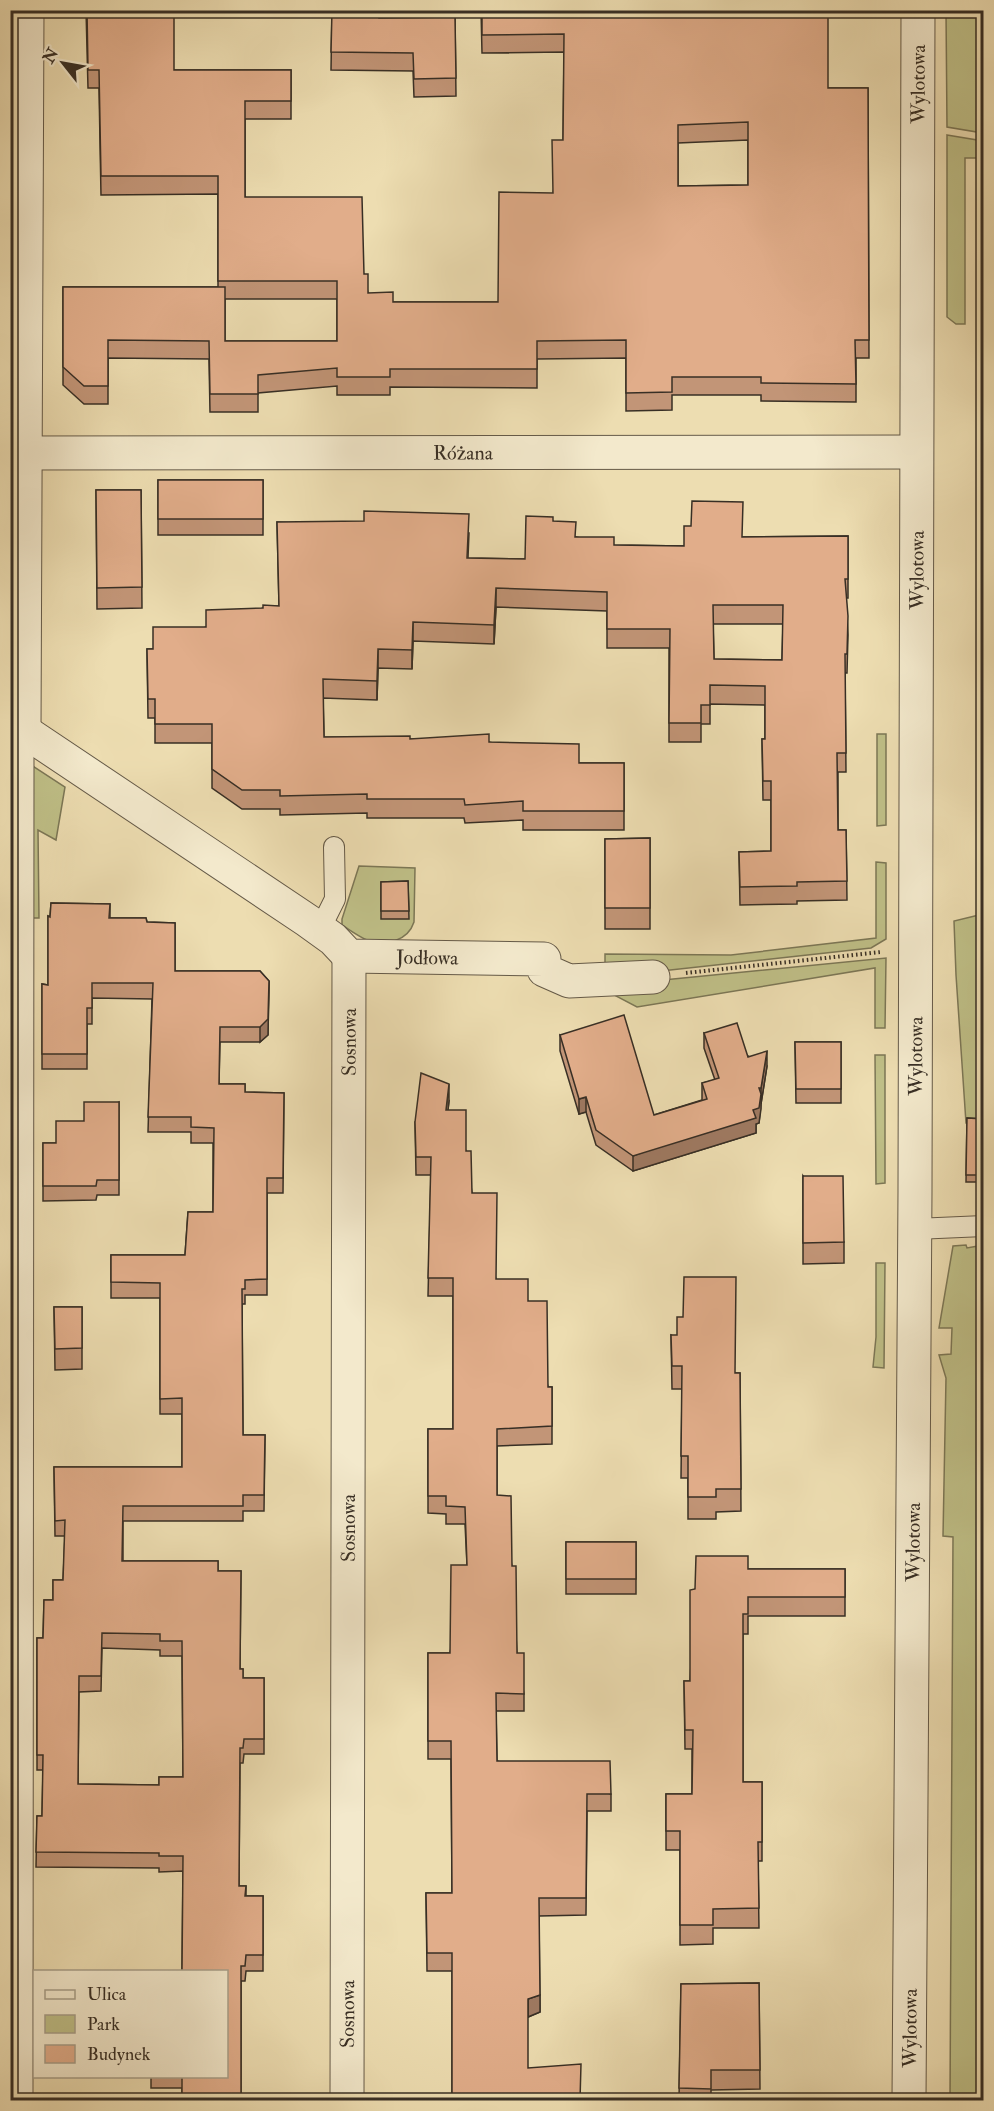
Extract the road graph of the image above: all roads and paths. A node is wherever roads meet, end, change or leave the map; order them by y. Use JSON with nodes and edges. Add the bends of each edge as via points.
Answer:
{"nodes":[{"id":1,"x":27,"y":10,"type":"edge"},
{"id":2,"x":918,"y":10,"type":"edge"},
{"id":3,"x":916,"y":452,"type":"junction"},
{"id":4,"x":18,"y":453,"type":"edge"},
{"id":5,"x":24,"y":731,"type":"junction"},
{"id":6,"x":334,"y":847,"type":"dead end"},
{"id":7,"x":320,"y":929,"type":"junction"},
{"id":8,"x":885,"y":951,"type":"dead end"},
{"id":9,"x":349,"y":956,"type":"junction"},
{"id":10,"x":652,"y":977,"type":"joint"},
{"id":11,"x":984,"y":1226,"type":"edge"},
{"id":12,"x":915,"y":1228,"type":"junction"},
{"id":13,"x":16,"y":2100,"type":"edge"},
{"id":14,"x":347,"y":2100,"type":"edge"},
{"id":15,"x":909,"y":2100,"type":"edge"}],
"edges":[{"from":1,"to":4,"type":"street"},
{"from":2,"to":3,"type":"street","name":"Wylotowa"},
{"from":3,"to":4,"type":"street","name":"Różana"},
{"from":3,"to":12,"type":"street","name":"Wylotowa"},
{"from":4,"to":5,"type":"street"},
{"from":5,"to":7,"type":"street"},
{"from":5,"to":13,"type":"street","via":[[17,745]]},
{"from":6,"to":7,"type":"lane","via":[[335,899]]},
{"from":7,"to":9,"type":"street"},
{"from":8,"to":10,"type":"path"},
{"from":9,"to":10,"type":"street","name":"Jodłowa","via":[[544,959],[544,970],[569,981]]},
{"from":9,"to":14,"type":"street","name":"Sosnowa"},
{"from":11,"to":12,"type":"lane"},
{"from":12,"to":15,"type":"street","name":"Wylotowa"}]}
